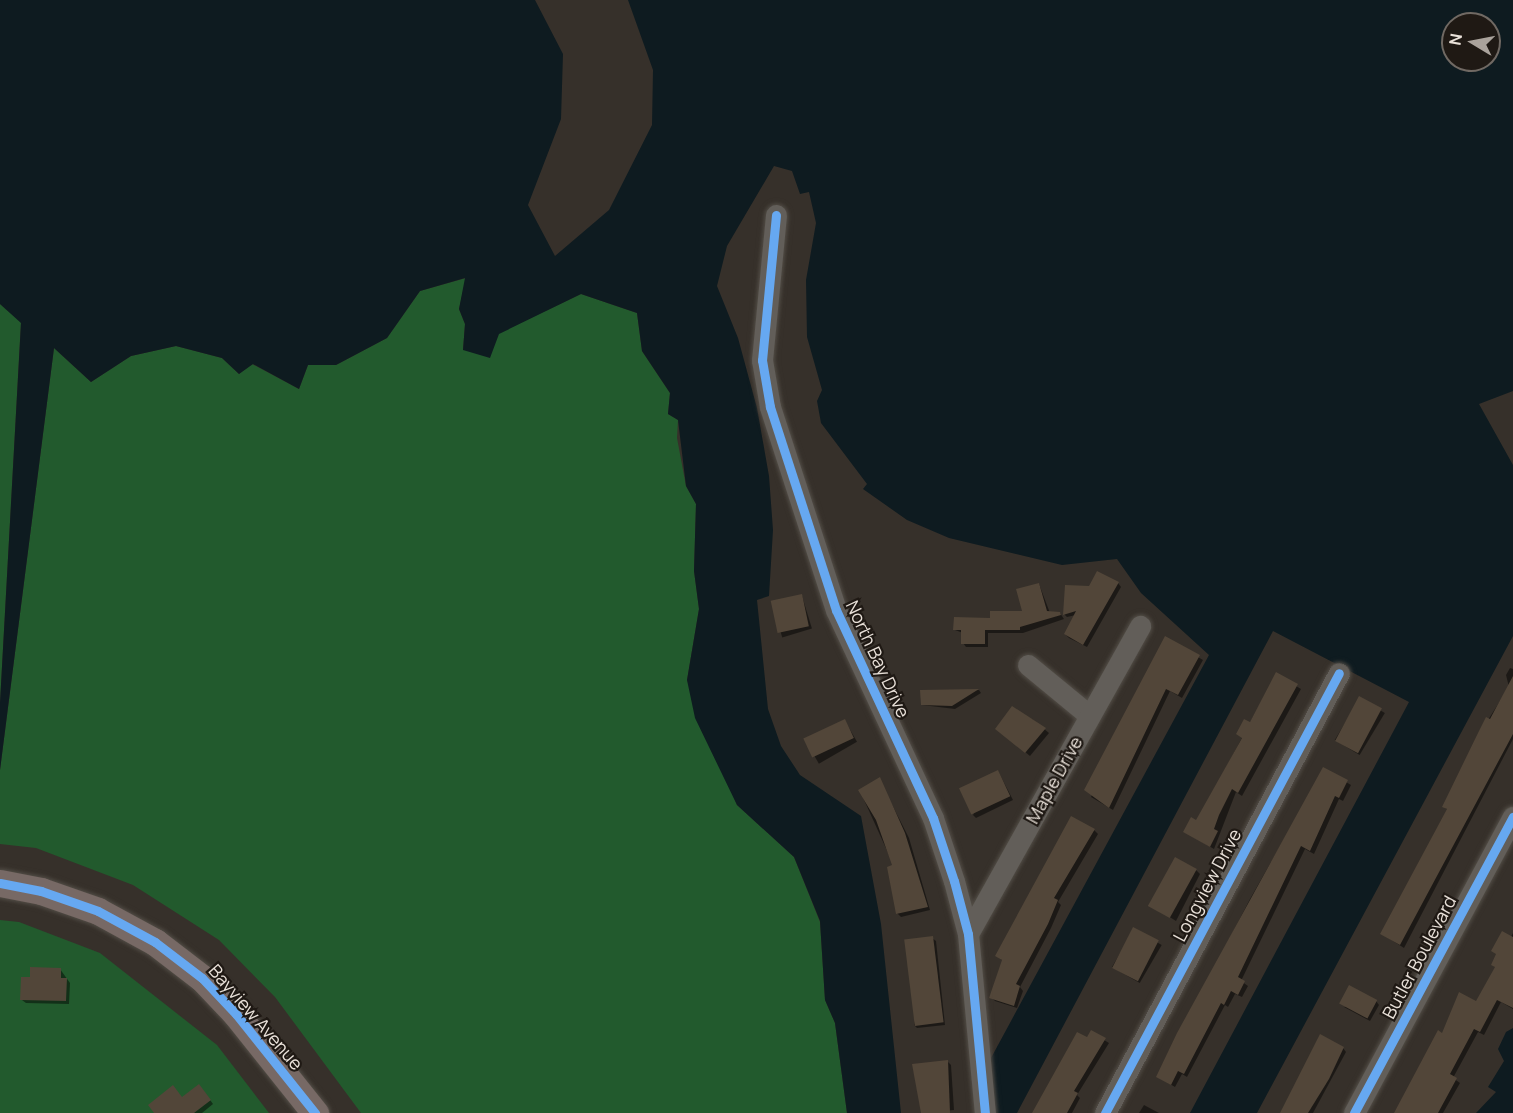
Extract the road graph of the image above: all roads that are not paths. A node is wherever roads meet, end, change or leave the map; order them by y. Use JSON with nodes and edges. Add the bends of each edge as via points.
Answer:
{"nodes":[{"id":1,"x":776,"y":215,"type":"dead end"},
{"id":2,"x":1140,"y":626,"type":"dead end"},
{"id":3,"x":1028,"y":665,"type":"dead end"},
{"id":4,"x":1339,"y":673,"type":"dead end"},
{"id":5,"x":1090,"y":716,"type":"junction"},
{"id":6,"x":1513,"y":817,"type":"edge"},
{"id":7,"x":0,"y":883,"type":"edge"},
{"id":8,"x":968,"y":934,"type":"junction"},
{"id":9,"x":315,"y":1113,"type":"edge"},
{"id":10,"x":986,"y":1113,"type":"edge"},
{"id":11,"x":1105,"y":1113,"type":"edge"},
{"id":12,"x":1354,"y":1113,"type":"edge"}],
"edges":[{"from":1,"to":8,"type":"street","name":"North Bay Drive","via":[[762,360],[770,407],[836,610],[933,818]]},
{"from":2,"to":5,"type":"street","name":"Maple Drive"},
{"from":3,"to":5,"type":"street"},
{"from":4,"to":11,"type":"street","name":"Longview Drive"},
{"from":5,"to":8,"type":"street","name":"Maple Drive"},
{"from":6,"to":12,"type":"street","name":"Butler Boulevard"},
{"from":7,"to":9,"type":"main road","name":"Bayview Avenue","via":[[41,891],[98,911],[155,942],[202,978],[236,1014]]},
{"from":8,"to":10,"type":"street","name":"North Bay Drive"}]}
